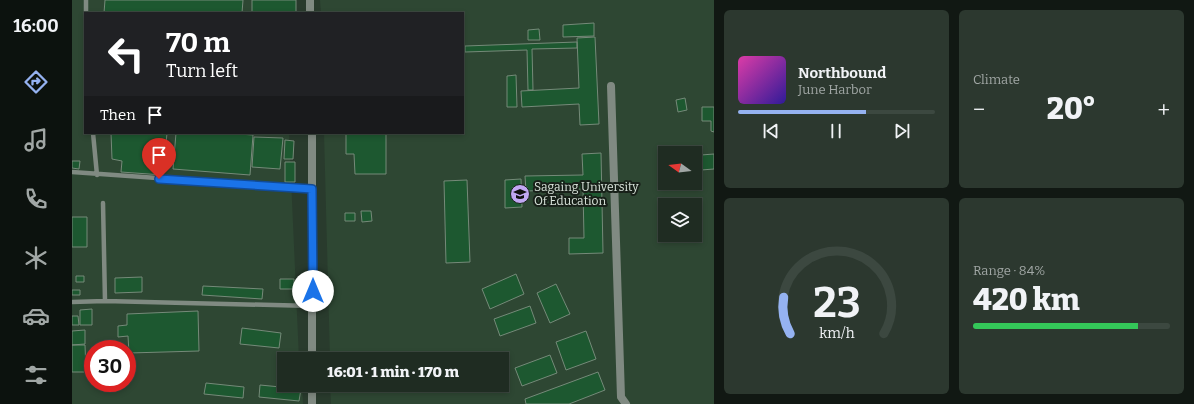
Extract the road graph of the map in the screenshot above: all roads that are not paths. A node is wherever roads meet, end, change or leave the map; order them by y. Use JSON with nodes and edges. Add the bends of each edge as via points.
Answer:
{"nodes":[{"id":1,"x":86,"y":0,"type":"edge"},
{"id":2,"x":310,"y":0,"type":"edge"},
{"id":3,"x":86,"y":12,"type":"edge"},
{"id":4,"x":310,"y":12,"type":"edge"},
{"id":5,"x":611,"y":86,"type":"dead end"},
{"id":6,"x":94,"y":134,"type":"edge"},
{"id":7,"x":312,"y":134,"type":"edge"},
{"id":8,"x":72,"y":172,"type":"edge"},
{"id":9,"x":97,"y":175,"type":"junction"},
{"id":10,"x":312,"y":189,"type":"junction"},
{"id":11,"x":103,"y":203,"type":"dead end"},
{"id":12,"x":105,"y":301,"type":"junction"},
{"id":13,"x":72,"y":302,"type":"edge"},
{"id":14,"x":313,"y":306,"type":"junction"},
{"id":15,"x":312,"y":352,"type":"edge"},
{"id":16,"x":312,"y":392,"type":"edge"},
{"id":17,"x":312,"y":404,"type":"edge"},
{"id":18,"x":626,"y":404,"type":"edge"}],
"edges":[{"from":1,"to":3,"type":"lane"},
{"from":2,"to":4,"type":"street"},
{"from":5,"to":18,"type":"street","via":[[621,397]]},
{"from":6,"to":9,"type":"lane"},
{"from":7,"to":10,"type":"street"},
{"from":8,"to":9,"type":"lane"},
{"from":9,"to":10,"type":"lane"},
{"from":10,"to":14,"type":"street"},
{"from":11,"to":12,"type":"lane"},
{"from":12,"to":13,"type":"lane"},
{"from":12,"to":14,"type":"lane"},
{"from":14,"to":15,"type":"street"},
{"from":16,"to":17,"type":"street"}]}
